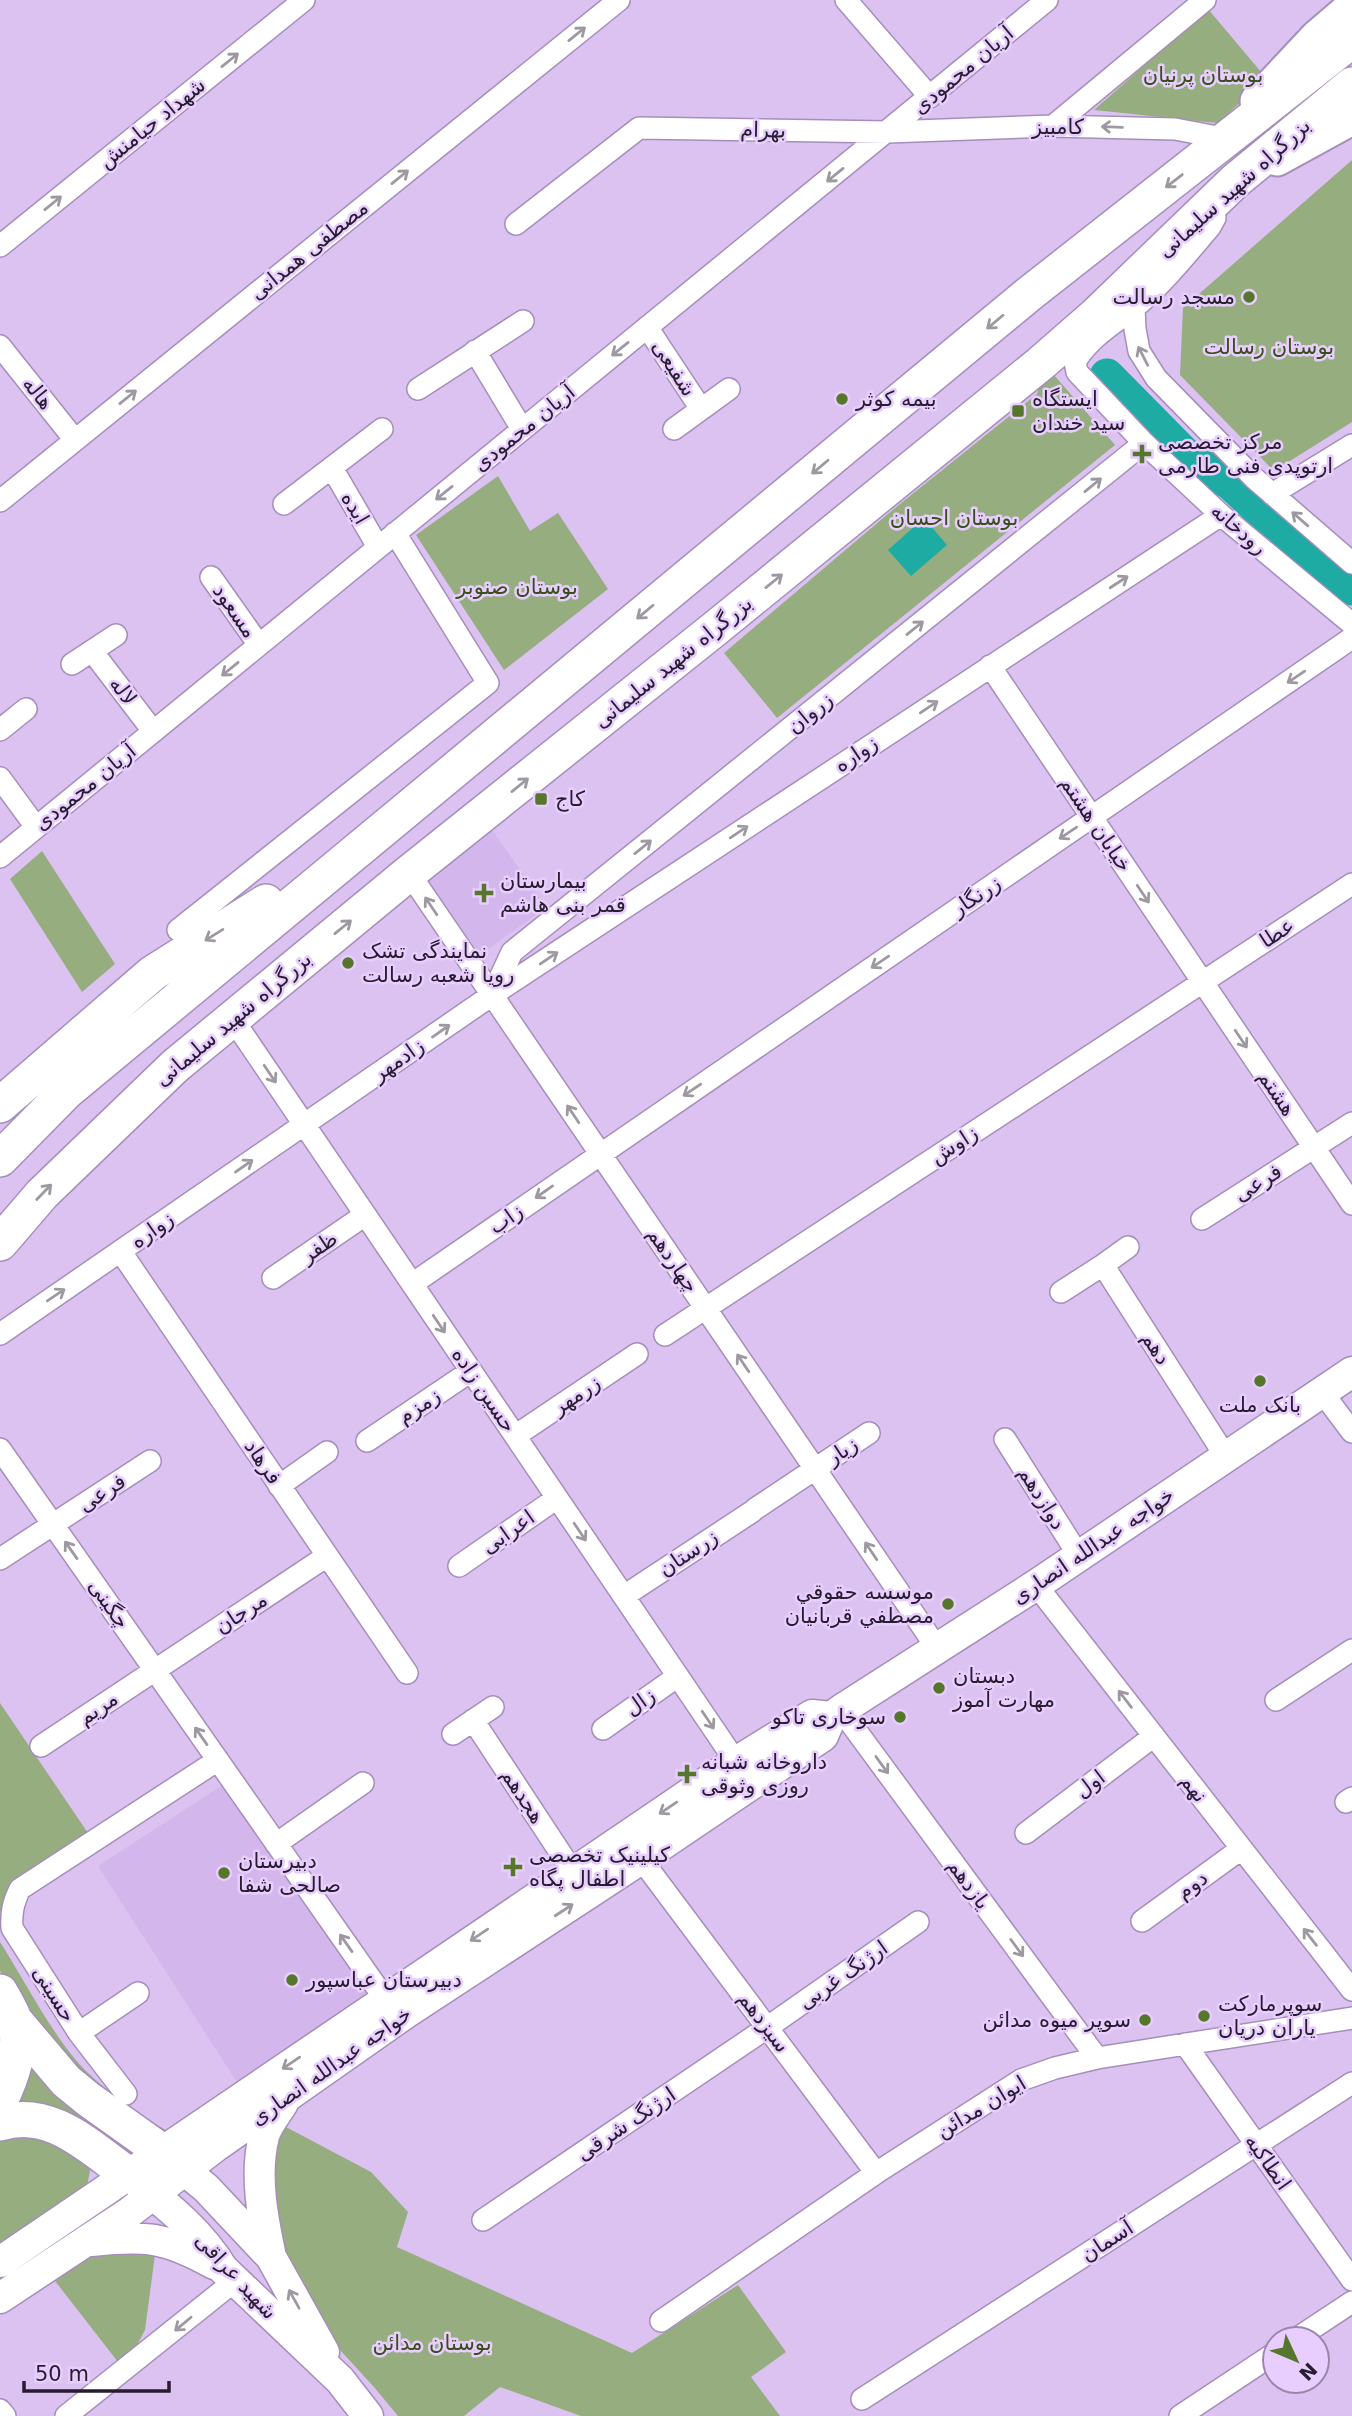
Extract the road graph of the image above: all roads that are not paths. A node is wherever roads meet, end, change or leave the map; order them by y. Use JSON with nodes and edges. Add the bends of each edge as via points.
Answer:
{"nodes":[{"id":1,"x":304,"y":0,"type":"edge"},
{"id":2,"x":619,"y":0,"type":"edge"},
{"id":3,"x":846,"y":0,"type":"edge"},
{"id":4,"x":1047,"y":0,"type":"edge"},
{"id":5,"x":1205,"y":0,"type":"edge"},
{"id":6,"x":1352,"y":7,"type":"edge"},
{"id":7,"x":1352,"y":40,"type":"edge"},
{"id":8,"x":1352,"y":85,"type":"edge"},
{"id":9,"x":930,"y":97,"type":"junction"},
{"id":10,"x":1352,"y":118,"type":"edge"},
{"id":11,"x":1052,"y":126,"type":"junction"},
{"id":12,"x":888,"y":132,"type":"junction"},
{"id":13,"x":1228,"y":139,"type":"junction"},
{"id":14,"x":1234,"y":181,"type":"junction"},
{"id":15,"x":516,"y":224,"type":"dead end"},
{"id":16,"x":0,"y":246,"type":"edge"},
{"id":17,"x":1134,"y":308,"type":"junction"},
{"id":18,"x":523,"y":321,"type":"dead end"},
{"id":19,"x":647,"y":327,"type":"junction"},
{"id":20,"x":0,"y":346,"type":"edge"},
{"id":21,"x":475,"y":351,"type":"junction"},
{"id":22,"x":729,"y":389,"type":"dead end"},
{"id":23,"x":418,"y":390,"type":"dead end"},
{"id":24,"x":701,"y":410,"type":"junction"},
{"id":25,"x":382,"y":429,"type":"dead end"},
{"id":26,"x":522,"y":429,"type":"junction"},
{"id":27,"x":674,"y":429,"type":"dead end"},
{"id":28,"x":75,"y":440,"type":"junction"},
{"id":29,"x":1144,"y":443,"type":"junction"},
{"id":30,"x":1352,"y":445,"type":"edge"},
{"id":31,"x":332,"y":468,"type":"junction"},
{"id":32,"x":1272,"y":494,"type":"junction"},
{"id":33,"x":0,"y":501,"type":"edge"},
{"id":34,"x":284,"y":504,"type":"dead end"},
{"id":35,"x":1221,"y":514,"type":"junction"},
{"id":36,"x":395,"y":533,"type":"junction"},
{"id":37,"x":378,"y":547,"type":"junction"},
{"id":38,"x":1352,"y":563,"type":"edge"},
{"id":39,"x":211,"y":577,"type":"dead end"},
{"id":40,"x":1352,"y":624,"type":"edge"},
{"id":41,"x":116,"y":635,"type":"dead end"},
{"id":42,"x":1352,"y":638,"type":"edge"},
{"id":43,"x":259,"y":645,"type":"junction"},
{"id":44,"x":92,"y":650,"type":"junction"},
{"id":45,"x":72,"y":664,"type":"dead end"},
{"id":46,"x":990,"y":666,"type":"junction"},
{"id":47,"x":26,"y":709,"type":"dead end"},
{"id":48,"x":0,"y":730,"type":"edge"},
{"id":49,"x":153,"y":731,"type":"junction"},
{"id":50,"x":0,"y":778,"type":"edge"},
{"id":51,"x":1091,"y":817,"type":"junction"},
{"id":52,"x":36,"y":827,"type":"junction"},
{"id":53,"x":377,"y":834,"type":"junction"},
{"id":54,"x":0,"y":857,"type":"edge"},
{"id":55,"x":409,"y":873,"type":"junction"},
{"id":56,"x":1352,"y":884,"type":"edge"},
{"id":57,"x":178,"y":930,"type":"dead end"},
{"id":58,"x":1203,"y":982,"type":"junction"},
{"id":59,"x":492,"y":995,"type":"junction"},
{"id":60,"x":109,"y":1010,"type":"junction"},
{"id":61,"x":232,"y":1018,"type":"junction"},
{"id":62,"x":0,"y":1086,"type":"edge"},
{"id":63,"x":0,"y":1105,"type":"edge"},
{"id":64,"x":1352,"y":1123,"type":"edge"},
{"id":65,"x":304,"y":1125,"type":"junction"},
{"id":66,"x":1315,"y":1148,"type":"junction"},
{"id":67,"x":600,"y":1153,"type":"junction"},
{"id":68,"x":0,"y":1159,"type":"edge"},
{"id":69,"x":1352,"y":1204,"type":"edge"},
{"id":70,"x":365,"y":1215,"type":"junction"},
{"id":71,"x":1202,"y":1219,"type":"dead end"},
{"id":72,"x":0,"y":1244,"type":"edge"},
{"id":73,"x":1128,"y":1247,"type":"dead end"},
{"id":74,"x":121,"y":1252,"type":"junction"},
{"id":75,"x":1103,"y":1265,"type":"junction"},
{"id":76,"x":273,"y":1278,"type":"dead end"},
{"id":77,"x":412,"y":1284,"type":"junction"},
{"id":78,"x":1060,"y":1292,"type":"dead end"},
{"id":79,"x":705,"y":1308,"type":"junction"},
{"id":80,"x":0,"y":1334,"type":"edge"},
{"id":81,"x":665,"y":1335,"type":"dead end"},
{"id":82,"x":637,"y":1354,"type":"dead end"},
{"id":83,"x":471,"y":1371,"type":"junction"},
{"id":84,"x":1352,"y":1372,"type":"edge"},
{"id":85,"x":1322,"y":1392,"type":"junction"},
{"id":86,"x":1352,"y":1432,"type":"edge"},
{"id":87,"x":869,"y":1433,"type":"dead end"},
{"id":88,"x":515,"y":1436,"type":"junction"},
{"id":89,"x":1005,"y":1439,"type":"dead end"},
{"id":90,"x":367,"y":1441,"type":"dead end"},
{"id":91,"x":0,"y":1449,"type":"edge"},
{"id":92,"x":327,"y":1452,"type":"dead end"},
{"id":93,"x":1226,"y":1457,"type":"junction"},
{"id":94,"x":150,"y":1461,"type":"dead end"},
{"id":95,"x":815,"y":1469,"type":"junction"},
{"id":96,"x":279,"y":1486,"type":"junction"},
{"id":97,"x":557,"y":1498,"type":"junction"},
{"id":98,"x":53,"y":1524,"type":"junction"},
{"id":99,"x":327,"y":1556,"type":"junction"},
{"id":100,"x":1079,"y":1556,"type":"junction"},
{"id":101,"x":0,"y":1559,"type":"edge"},
{"id":102,"x":459,"y":1566,"type":"dead end"},
{"id":103,"x":1036,"y":1586,"type":"junction"},
{"id":104,"x":624,"y":1596,"type":"junction"},
{"id":105,"x":937,"y":1648,"type":"junction"},
{"id":106,"x":1352,"y":1650,"type":"edge"},
{"id":107,"x":155,"y":1670,"type":"junction"},
{"id":108,"x":407,"y":1672,"type":"dead end"},
{"id":109,"x":678,"y":1676,"type":"junction"},
{"id":110,"x":1276,"y":1700,"type":"dead end"},
{"id":111,"x":493,"y":1707,"type":"dead end"},
{"id":112,"x":836,"y":1713,"type":"junction"},
{"id":113,"x":473,"y":1720,"type":"junction"},
{"id":114,"x":603,"y":1729,"type":"dead end"},
{"id":115,"x":453,"y":1734,"type":"dead end"},
{"id":116,"x":1154,"y":1736,"type":"junction"},
{"id":117,"x":41,"y":1746,"type":"dead end"},
{"id":118,"x":218,"y":1760,"type":"junction"},
{"id":119,"x":736,"y":1762,"type":"junction"},
{"id":120,"x":363,"y":1783,"type":"dead end"},
{"id":121,"x":1026,"y":1833,"type":"dead end"},
{"id":122,"x":276,"y":1844,"type":"junction"},
{"id":123,"x":1241,"y":1849,"type":"junction"},
{"id":124,"x":650,"y":1871,"type":"dead end"},
{"id":125,"x":573,"y":1872,"type":"junction"},
{"id":126,"x":1142,"y":1921,"type":"dead end"},
{"id":127,"x":918,"y":1922,"type":"dead end"},
{"id":128,"x":1352,"y":1990,"type":"edge"},
{"id":129,"x":0,"y":1992,"type":"edge"},
{"id":130,"x":138,"y":1993,"type":"dead end"},
{"id":131,"x":385,"y":1999,"type":"junction"},
{"id":132,"x":1352,"y":2018,"type":"edge"},
{"id":133,"x":16,"y":2022,"type":"junction"},
{"id":134,"x":768,"y":2028,"type":"junction"},
{"id":135,"x":79,"y":2033,"type":"junction"},
{"id":136,"x":1185,"y":2044,"type":"junction"},
{"id":137,"x":1097,"y":2058,"type":"junction"},
{"id":138,"x":1352,"y":2083,"type":"edge"},
{"id":139,"x":126,"y":2094,"type":"dead end"},
{"id":140,"x":288,"y":2096,"type":"junction"},
{"id":141,"x":0,"y":2101,"type":"edge"},
{"id":142,"x":0,"y":2123,"type":"edge"},
{"id":143,"x":1257,"y":2146,"type":"junction"},
{"id":144,"x":173,"y":2161,"type":"junction"},
{"id":145,"x":876,"y":2173,"type":"junction"},
{"id":146,"x":141,"y":2185,"type":"junction"},
{"id":147,"x":483,"y":2220,"type":"dead end"},
{"id":148,"x":84,"y":2242,"type":"junction"},
{"id":149,"x":271,"y":2257,"type":"junction"},
{"id":150,"x":0,"y":2262,"type":"edge"},
{"id":151,"x":230,"y":2275,"type":"junction"},
{"id":152,"x":1352,"y":2280,"type":"edge"},
{"id":153,"x":0,"y":2298,"type":"edge"},
{"id":154,"x":1352,"y":2302,"type":"edge"},
{"id":155,"x":661,"y":2320,"type":"dead end"},
{"id":156,"x":1317,"y":2325,"type":"edge"},
{"id":157,"x":1261,"y":2362,"type":"edge"},
{"id":158,"x":340,"y":2380,"type":"junction"},
{"id":159,"x":862,"y":2399,"type":"dead end"},
{"id":160,"x":0,"y":2410,"type":"edge"},
{"id":161,"x":5,"y":2416,"type":"edge"},
{"id":162,"x":66,"y":2416,"type":"edge"},
{"id":163,"x":368,"y":2416,"type":"edge"},
{"id":164,"x":1180,"y":2416,"type":"edge"}],
"edges":[{"from":16,"to":1,"type":"street","name":"شهداد حیامنش","one_way":true},
{"from":28,"to":2,"type":"street","name":"مصطفی همدانی","one_way":true},
{"from":3,"to":9,"type":"street"},
{"from":4,"to":9,"type":"street","name":"آریان محمودی"},
{"from":5,"to":11,"type":"street"},
{"from":6,"to":13,"type":"main road","via":[[1317,37],[1239,120]]},
{"from":7,"to":13,"type":"highway","name":"بزرگراه شهید سلیمانی"},
{"from":8,"to":14,"type":"highway","name":"بزرگراه شهید سلیمانی"},
{"from":9,"to":12,"type":"street","name":"آریان محمودی"},
{"from":10,"to":14,"type":"main road"},
{"from":11,"to":12,"type":"street","name":"کامبیز"},
{"from":13,"to":11,"type":"street","name":"کامبیز","one_way":true,"via":[[1175,129]]},
{"from":12,"to":15,"type":"street","name":"بهرام","via":[[639,128]]},
{"from":12,"to":19,"type":"street","name":"آریان محمودی","one_way":true},
{"from":13,"to":53,"type":"highway","name":"بزرگراه شهید سلیمانی","one_way":true,"via":[[1029,294]]},
{"from":14,"to":17,"type":"street","name":"رودخانه","via":[[1210,226],[1151,295]]},
{"from":55,"to":14,"type":"highway","name":"بزرگراه شهید سلیمانی","one_way":true,"via":[[1040,364]]},
{"from":17,"to":29,"type":"street","name":"رودخانه","via":[[1093,339],[1075,362],[1077,372]]},
{"from":32,"to":17,"type":"street","one_way":true,"via":[[1156,378],[1139,351]]},
{"from":18,"to":21,"type":"street"},
{"from":19,"to":24,"type":"street","name":"شفیعی"},
{"from":19,"to":26,"type":"street","name":"آریان محمودی","one_way":true},
{"from":20,"to":28,"type":"street","name":"هاله"},
{"from":21,"to":23,"type":"street"},
{"from":21,"to":26,"type":"street"},
{"from":22,"to":24,"type":"street"},
{"from":24,"to":27,"type":"street"},
{"from":25,"to":31,"type":"street","name":"ایده"},
{"from":26,"to":36,"type":"street","name":"آریان محمودی","one_way":true},
{"from":28,"to":33,"type":"street","name":"مصطفی همدانی"},
{"from":29,"to":35,"type":"street","name":"رودخانه"},
{"from":59,"to":29,"type":"street","name":"زروان","one_way":true,"via":[[512,953]]},
{"from":30,"to":32,"type":"street"},
{"from":31,"to":34,"type":"street","name":"ایده"},
{"from":31,"to":37,"type":"street","name":"ایده"},
{"from":38,"to":32,"type":"street","one_way":true},
{"from":35,"to":40,"type":"street","name":"رودخانه"},
{"from":46,"to":35,"type":"street","name":"زواره","one_way":true},
{"from":36,"to":37,"type":"street","name":"آریان محمودی"},
{"from":36,"to":57,"type":"street","via":[[488,683]]},
{"from":37,"to":43,"type":"street","name":"آریان محمودی"},
{"from":39,"to":43,"type":"street","name":"مسعود"},
{"from":41,"to":44,"type":"street"},
{"from":42,"to":51,"type":"street","name":"زرنگار","one_way":true},
{"from":43,"to":49,"type":"street","name":"آریان محمودی","one_way":true},
{"from":44,"to":45,"type":"street"},
{"from":44,"to":49,"type":"street","name":"لاله"},
{"from":46,"to":51,"type":"street","name":"خیابان هشتم"},
{"from":59,"to":46,"type":"street","name":"زواره","one_way":true},
{"from":47,"to":48,"type":"street"},
{"from":49,"to":52,"type":"street","name":"آریان محمودی"},
{"from":50,"to":52,"type":"street"},
{"from":51,"to":58,"type":"street","name":"خیابان هشتم","one_way":true},
{"from":51,"to":67,"type":"street","name":"زرنگار","one_way":true},
{"from":52,"to":54,"type":"street","name":"آریان محمودی"},
{"from":53,"to":60,"type":"highway","one_way":true,"via":[[153,973]]},
{"from":53,"to":68,"type":"highway","name":"بزرگراه شهید سلیمانی","via":[[68,1091]]},
{"from":59,"to":55,"type":"street","name":"چهاردهم","one_way":true},
{"from":61,"to":55,"type":"highway","name":"بزرگراه شهید سلیمانی","one_way":true},
{"from":56,"to":58,"type":"street","name":"عطا"},
{"from":58,"to":66,"type":"street","name":"هشتم","one_way":true},
{"from":58,"to":79,"type":"street","name":"زاوش"},
{"from":65,"to":59,"type":"street","name":"زادمهر","one_way":true},
{"from":67,"to":59,"type":"street","name":"چهاردهم","one_way":true},
{"from":60,"to":62,"type":"highway"},
{"from":60,"to":63,"type":"highway"},
{"from":61,"to":65,"type":"street","name":"حسین زاده","one_way":true},
{"from":72,"to":61,"type":"highway","name":"بزرگراه شهید سلیمانی","one_way":true,"via":[[59,1177]]},
{"from":64,"to":66,"type":"street","name":"فرعی"},
{"from":65,"to":70,"type":"street","name":"حسین زاده"},
{"from":74,"to":65,"type":"street","name":"زواره","one_way":true},
{"from":66,"to":69,"type":"street","name":"هشتم"},
{"from":66,"to":71,"type":"street","name":"فرعی"},
{"from":67,"to":77,"type":"street","name":"زاب","one_way":true},
{"from":67,"to":79,"type":"street","name":"چهاردهم"},
{"from":70,"to":76,"type":"street","name":"ظفر"},
{"from":70,"to":77,"type":"street","name":"حسین زاده"},
{"from":73,"to":75,"type":"street"},
{"from":80,"to":74,"type":"street","name":"زواره","one_way":true},
{"from":74,"to":96,"type":"street","name":"فرهاد"},
{"from":75,"to":78,"type":"street"},
{"from":75,"to":93,"type":"street","name":"دهم"},
{"from":77,"to":83,"type":"street","name":"حسین زاده","one_way":true},
{"from":79,"to":81,"type":"street","name":"زاوش"},
{"from":95,"to":79,"type":"street","name":"چهاردهم","one_way":true},
{"from":82,"to":88,"type":"street","name":"زرمهر"},
{"from":83,"to":88,"type":"street","name":"حسین زاده"},
{"from":83,"to":90,"type":"street","name":"زمزم"},
{"from":84,"to":85,"type":"main road","name":"خواجه عبدالله انصاری"},
{"from":85,"to":86,"type":"street"},
{"from":85,"to":93,"type":"main road","name":"خواجه عبدالله انصاری"},
{"from":87,"to":95,"type":"street","name":"زیار"},
{"from":88,"to":97,"type":"street","name":"حسین زاده"},
{"from":89,"to":100,"type":"street","name":"دوازدهم"},
{"from":91,"to":98,"type":"street","name":"چگینی"},
{"from":92,"to":96,"type":"street"},
{"from":93,"to":100,"type":"main road","name":"خواجه عبدالله انصاری"},
{"from":94,"to":98,"type":"street","name":"فرعی"},
{"from":95,"to":104,"type":"street","name":"زرستان"},
{"from":105,"to":95,"type":"street","name":"چهاردهم","one_way":true},
{"from":96,"to":99,"type":"street","name":"فرهاد"},
{"from":97,"to":102,"type":"street","name":"اعرابی"},
{"from":97,"to":104,"type":"street","name":"حسین زاده","one_way":true},
{"from":98,"to":101,"type":"street","name":"فرعی"},
{"from":107,"to":98,"type":"street","name":"چگینی","one_way":true},
{"from":99,"to":107,"type":"street","name":"مرجان"},
{"from":99,"to":108,"type":"street","name":"فرهاد"},
{"from":100,"to":103,"type":"main road","name":"خواجه عبدالله انصاری"},
{"from":103,"to":105,"type":"main road","name":"خواجه عبدالله انصاری"},
{"from":116,"to":103,"type":"street","name":"نهم","one_way":true},
{"from":104,"to":109,"type":"street","name":"حسین زاده"},
{"from":105,"to":112,"type":"main road","name":"خواجه عبدالله انصاری"},
{"from":106,"to":110,"type":"street"},
{"from":107,"to":117,"type":"street","name":"مریم"},
{"from":118,"to":107,"type":"street","name":"چگینی","one_way":true},
{"from":109,"to":114,"type":"street","name":"زال"},
{"from":109,"to":119,"type":"street","name":"حسین زاده","one_way":true},
{"from":111,"to":113,"type":"street"},
{"from":112,"to":119,"type":"main road","name":"خواجه عبدالله انصاری","via":[[812,1715]]},
{"from":112,"to":137,"type":"street","name":"یازدهم","one_way":true},
{"from":140,"to":112,"type":"main road","name":"خواجه عبدالله انصاری","one_way":true,"via":[[823,1736]]},
{"from":113,"to":115,"type":"street"},
{"from":113,"to":125,"type":"street","name":"هجدهم"},
{"from":116,"to":121,"type":"street","name":"اول"},
{"from":116,"to":123,"type":"street","name":"نهم"},
{"from":118,"to":122,"type":"street","name":"چگینی"},
{"from":118,"to":135,"type":"street","name":"حسینی","via":[[20,1889],[11,1914],[12,1928]]},
{"from":119,"to":125,"type":"main road","name":"خواجه عبدالله انصاری","one_way":true},
{"from":120,"to":122,"type":"street"},
{"from":131,"to":122,"type":"street","name":"چگینی","one_way":true},
{"from":123,"to":126,"type":"street","name":"دوم"},
{"from":128,"to":123,"type":"street","name":"نهم","one_way":true},
{"from":124,"to":134,"type":"street","name":"سیزدهم"},
{"from":125,"to":131,"type":"main road","name":"خواجه عبدالله انصاری","one_way":true},
{"from":127,"to":134,"type":"street","name":"ارژنگ غربی"},
{"from":129,"to":133,"type":"highway"},
{"from":130,"to":135,"type":"street","name":"حسینی"},
{"from":131,"to":144,"type":"main road","name":"خواجه عبدالله انصاری","one_way":true},
{"from":132,"to":136,"type":"street","name":"ایوان مدائن"},
{"from":133,"to":141,"type":"highway","via":[[11,2080]]},
{"from":133,"to":144,"type":"highway","via":[[66,2081]]},
{"from":134,"to":145,"type":"street","name":"سیزدهم"},
{"from":134,"to":147,"type":"street","name":"ارژنگ شرقی"},
{"from":135,"to":139,"type":"street"},
{"from":136,"to":137,"type":"street","name":"ایوان مدائن"},
{"from":136,"to":143,"type":"street","name":"انطاکیه"},
{"from":137,"to":145,"type":"street","name":"ایوان مدائن","via":[[1021,2080]]},
{"from":138,"to":143,"type":"street","name":"آسمان"},
{"from":140,"to":144,"type":"main road","name":"خواجه عبدالله انصاری"},
{"from":140,"to":149,"type":"main road","via":[[265,2134],[262,2159],[263,2216]]},
{"from":142,"to":146,"type":"highway","via":[[33,2118],[56,2125]]},
{"from":143,"to":152,"type":"street","name":"انطاکیه"},
{"from":143,"to":159,"type":"street","name":"آسمان"},
{"from":144,"to":146,"type":"main road","name":"خواجه عبدالله انصاری"},
{"from":144,"to":149,"type":"main road","name":"شهید عراقی","via":[[206,2188]]},
{"from":145,"to":155,"type":"street","name":"ایوان مدائن"},
{"from":146,"to":148,"type":"main road","name":"خواجه عبدالله انصاری"},
{"from":146,"to":150,"type":"main road","name":"خواجه عبدالله انصاری"},
{"from":146,"to":151,"type":"main road","name":"شهید عراقی","via":[[210,2247]]},
{"from":148,"to":151,"type":"main road","via":[[150,2238],[187,2248]]},
{"from":148,"to":153,"type":"main road","name":"خواجه عبدالله انصاری"},
{"from":158,"to":149,"type":"main road","name":"شهید عراقی","one_way":true},
{"from":151,"to":158,"type":"main road","name":"شهید عراقی"},
{"from":151,"to":162,"type":"street","one_way":true},
{"from":154,"to":156,"type":"street"},
{"from":157,"to":164,"type":"street"},
{"from":158,"to":163,"type":"main road","name":"شهید عراقی"},
{"from":160,"to":161,"type":"street"}]}
